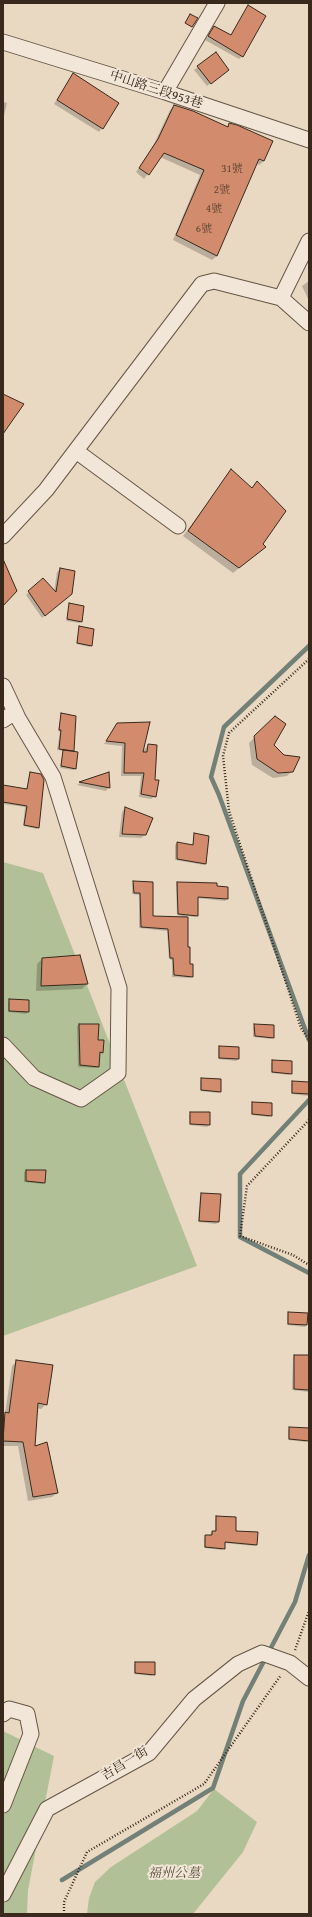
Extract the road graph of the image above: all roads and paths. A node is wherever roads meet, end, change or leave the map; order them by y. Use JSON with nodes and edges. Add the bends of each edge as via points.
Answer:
{"nodes":[{"id":1,"x":217,"y":3,"type":"edge"},
{"id":2,"x":3,"y":42,"type":"edge"},
{"id":3,"x":165,"y":92,"type":"junction"},
{"id":4,"x":309,"y":140,"type":"edge"},
{"id":5,"x":309,"y":241,"type":"edge"},
{"id":6,"x":282,"y":298,"type":"junction"},
{"id":7,"x":309,"y":323,"type":"edge"},
{"id":8,"x":76,"y":451,"type":"junction"},
{"id":9,"x":178,"y":526,"type":"dead end"},
{"id":10,"x":3,"y":536,"type":"edge"},
{"id":11,"x":309,"y":659,"type":"edge"},
{"id":12,"x":3,"y":686,"type":"edge"},
{"id":13,"x":9,"y":716,"type":"edge"},
{"id":14,"x":309,"y":1040,"type":"edge"},
{"id":15,"x":3,"y":1046,"type":"edge"},
{"id":16,"x":309,"y":1120,"type":"edge"},
{"id":17,"x":309,"y":1265,"type":"edge"},
{"id":18,"x":309,"y":1611,"type":"edge"},
{"id":19,"x":290,"y":1663,"type":"junction"},
{"id":20,"x":309,"y":1678,"type":"edge"},
{"id":21,"x":3,"y":1714,"type":"edge"},
{"id":22,"x":3,"y":1805,"type":"edge"},
{"id":23,"x":3,"y":1894,"type":"edge"},
{"id":24,"x":64,"y":1914,"type":"edge"}],
"edges":[{"from":1,"to":3,"type":"street"},
{"from":2,"to":3,"type":"street","name":"中山路三段953巷"},
{"from":3,"to":4,"type":"street","name":"中山路三段953巷"},
{"from":5,"to":6,"type":"street"},
{"from":6,"to":7,"type":"street"},
{"from":6,"to":8,"type":"street","via":[[214,281],[202,284]]},
{"from":8,"to":9,"type":"street"},
{"from":8,"to":10,"type":"street","via":[[46,490]]},
{"from":11,"to":14,"type":"path","via":[[229,733],[223,756],[229,811],[302,1028]]},
{"from":12,"to":13,"type":"street"},
{"from":13,"to":15,"type":"street","via":[[53,777],[119,988],[118,1073],[81,1099],[34,1078]]},
{"from":16,"to":17,"type":"path","via":[[247,1186],[240,1236],[293,1255]]},
{"from":18,"to":19,"type":"path"},
{"from":19,"to":20,"type":"street","name":"吉昌一街"},
{"from":19,"to":23,"type":"street","name":"吉昌一街","via":[[262,1653],[238,1664],[194,1700],[149,1753],[47,1809]]},
{"from":19,"to":24,"type":"path","via":[[204,1784],[88,1852],[64,1902]]},
{"from":21,"to":22,"type":"street","via":[[9,1709],[27,1714],[31,1734]]}]}
